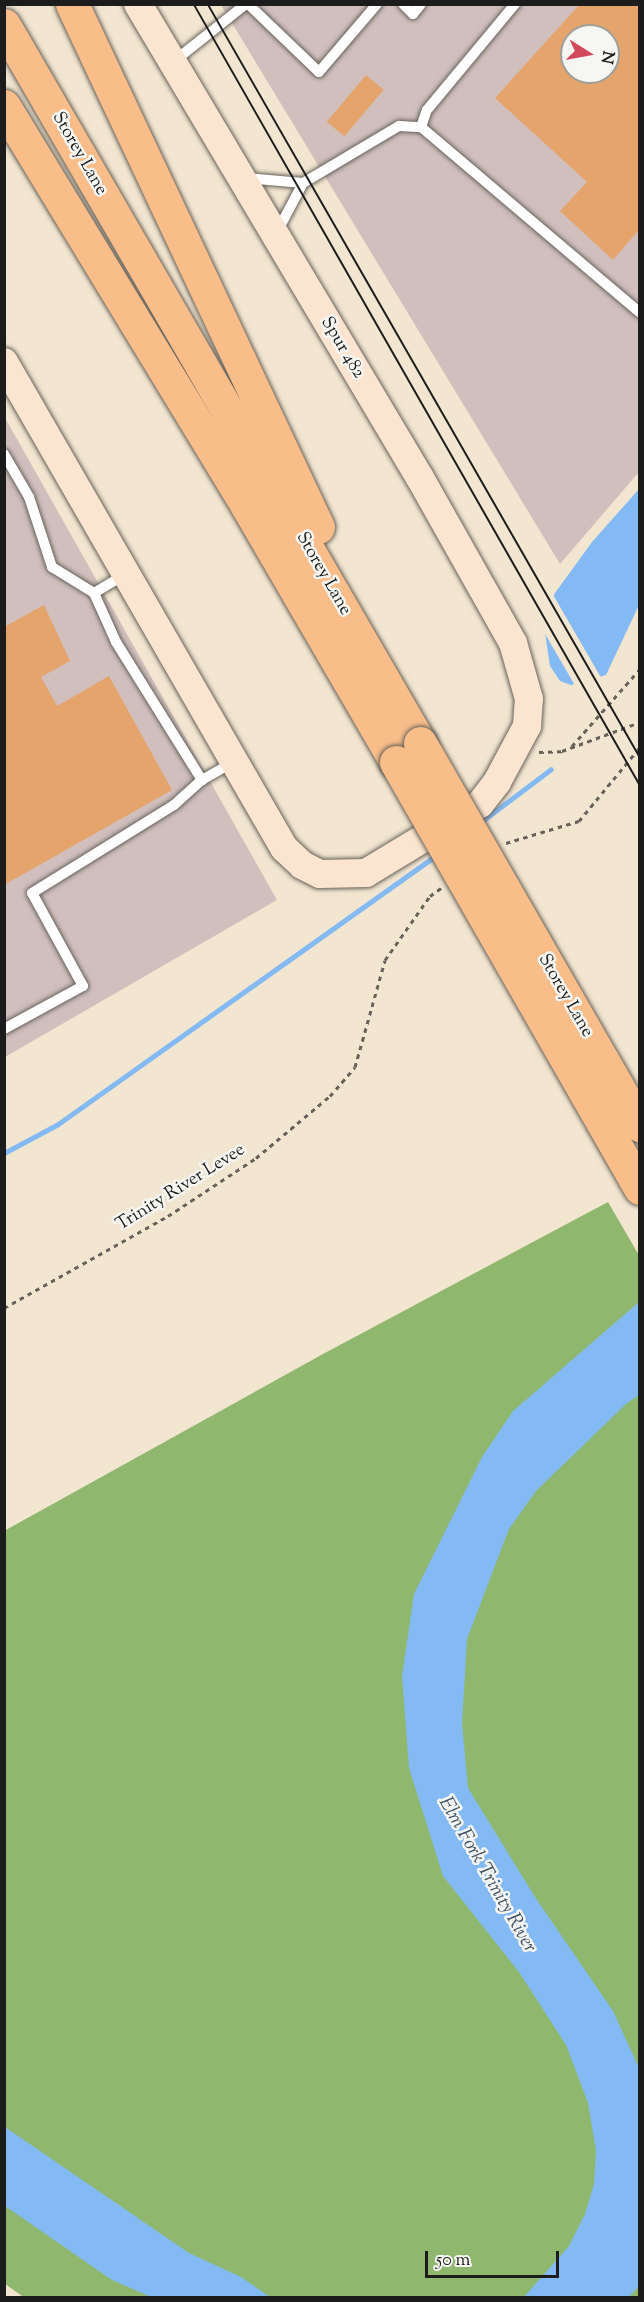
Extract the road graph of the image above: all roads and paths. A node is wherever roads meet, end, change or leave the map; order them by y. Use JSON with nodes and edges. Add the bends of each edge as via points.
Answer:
{"nodes":[{"id":1,"x":72,"y":4,"type":"edge"},
{"id":2,"x":138,"y":4,"type":"edge"},
{"id":3,"x":247,"y":4,"type":"edge"},
{"id":4,"x":377,"y":4,"type":"edge"},
{"id":5,"x":403,"y":4,"type":"edge"},
{"id":6,"x":421,"y":4,"type":"edge"},
{"id":7,"x":515,"y":4,"type":"edge"},
{"id":8,"x":4,"y":25,"type":"edge"},
{"id":9,"x":173,"y":62,"type":"junction"},
{"id":10,"x":4,"y":106,"type":"edge"},
{"id":11,"x":4,"y":116,"type":"edge"},
{"id":12,"x":421,"y":127,"type":"junction"},
{"id":13,"x":25,"y":142,"type":"junction"},
{"id":14,"x":242,"y":178,"type":"junction"},
{"id":15,"x":303,"y":183,"type":"junction"},
{"id":16,"x":275,"y":235,"type":"junction"},
{"id":17,"x":639,"y":313,"type":"edge"},
{"id":18,"x":4,"y":362,"type":"edge"},
{"id":19,"x":4,"y":454,"type":"edge"},
{"id":20,"x":127,"y":574,"type":"junction"},
{"id":21,"x":94,"y":593,"type":"junction"},
{"id":22,"x":377,"y":667,"type":"junction"},
{"id":23,"x":639,"y":669,"type":"edge"},
{"id":24,"x":639,"y":722,"type":"edge"},
{"id":25,"x":571,"y":747,"type":"junction"},
{"id":26,"x":639,"y":747,"type":"edge"},
{"id":27,"x":408,"y":752,"type":"junction"},
{"id":28,"x":516,"y":752,"type":"junction"},
{"id":29,"x":235,"y":760,"type":"junction"},
{"id":30,"x":202,"y":780,"type":"junction"},
{"id":31,"x":497,"y":848,"type":"dead end"},
{"id":32,"x":449,"y":882,"type":"dead end"},
{"id":33,"x":4,"y":1029,"type":"edge"},
{"id":34,"x":639,"y":1125,"type":"edge"},
{"id":35,"x":639,"y":1188,"type":"edge"},
{"id":36,"x":4,"y":1308,"type":"edge"}],
"edges":[{"from":1,"to":22,"type":"highway","via":[[305,498]]},
{"from":2,"to":9,"type":"main road","name":"Spur 482"},
{"from":3,"to":4,"type":"lane","via":[[319,72]]},
{"from":3,"to":9,"type":"lane"},
{"from":5,"to":6,"type":"lane","via":[[413,14]]},
{"from":7,"to":12,"type":"lane","via":[[427,110]]},
{"from":8,"to":22,"type":"highway","name":"Storey Lane"},
{"from":9,"to":14,"type":"main road","name":"Spur 482"},
{"from":10,"to":13,"type":"highway","name":"Storey Lane"},
{"from":11,"to":13,"type":"highway"},
{"from":12,"to":15,"type":"lane","via":[[399,126]]},
{"from":12,"to":17,"type":"lane"},
{"from":13,"to":27,"type":"highway","name":"Storey Lane","via":[[240,494]]},
{"from":14,"to":15,"type":"lane"},
{"from":14,"to":16,"type":"main road","name":"Spur 482"},
{"from":15,"to":16,"type":"lane"},
{"from":16,"to":28,"type":"main road","name":"Spur 482","via":[[513,643],[529,699],[527,726]]},
{"from":18,"to":20,"type":"main road"},
{"from":19,"to":21,"type":"lane","via":[[29,497],[52,567]]},
{"from":20,"to":21,"type":"lane"},
{"from":20,"to":29,"type":"main road"},
{"from":21,"to":30,"type":"lane","via":[[116,642]]},
{"from":22,"to":27,"type":"highway","name":"Storey Lane"},
{"from":23,"to":25,"type":"path"},
{"from":24,"to":25,"type":"path"},
{"from":25,"to":28,"type":"path","via":[[562,751]]},
{"from":26,"to":31,"type":"path","via":[[579,821]]},
{"from":27,"to":34,"type":"highway","name":"Storey Lane","bridge":true},
{"from":27,"to":35,"type":"highway","name":"Storey Lane","bridge":true},
{"from":28,"to":29,"type":"main road","via":[[480,804],[366,873],[320,874],[302,865],[284,848]]},
{"from":29,"to":30,"type":"lane"},
{"from":30,"to":33,"type":"lane","via":[[174,806],[32,893],[83,986]]},
{"from":32,"to":36,"type":"path","name":"Trinity River Levee","via":[[430,896],[385,960],[355,1067],[330,1096],[256,1158],[168,1216]]}]}
